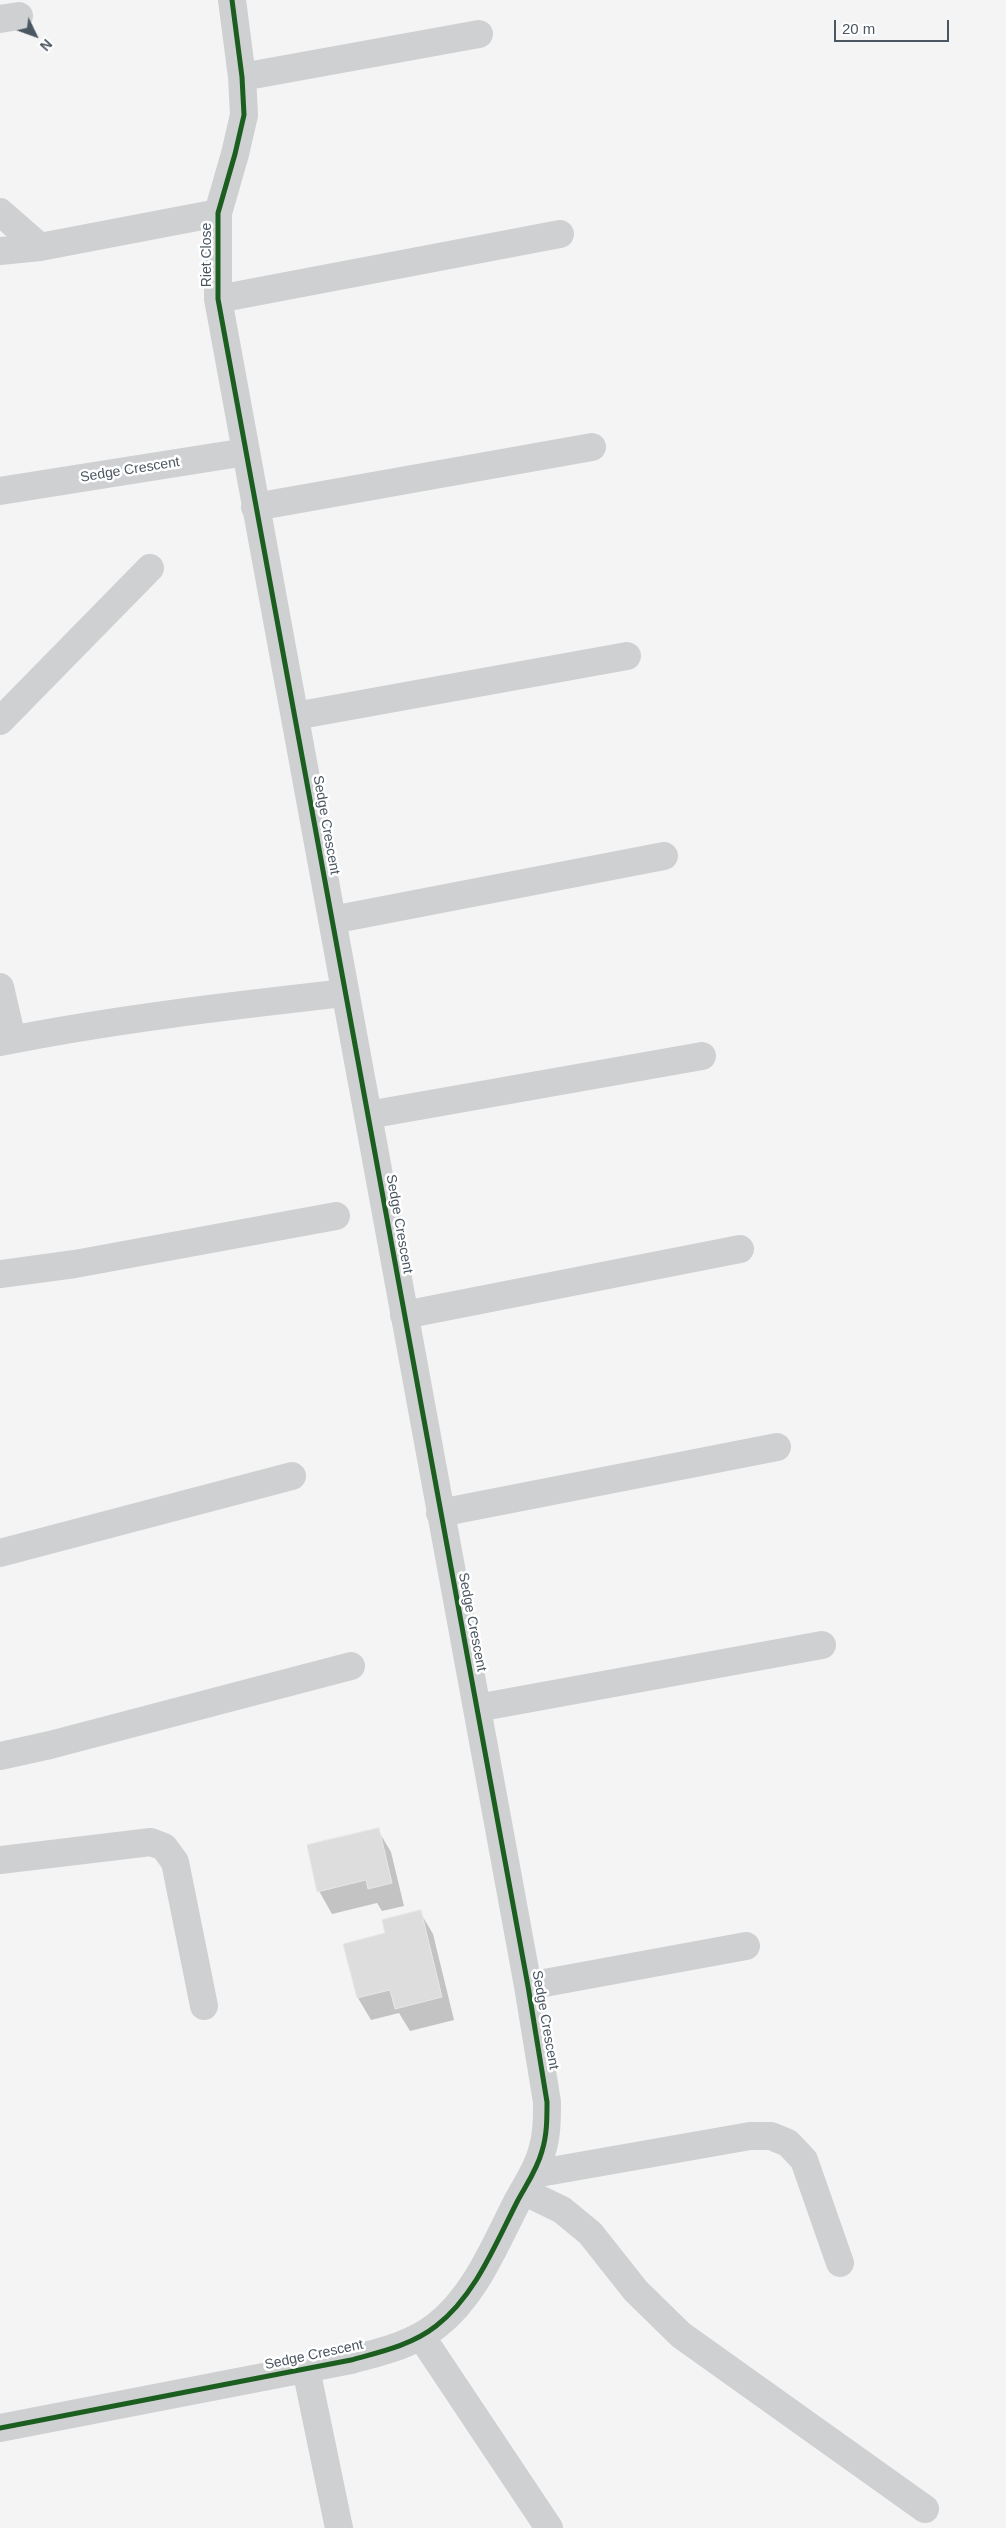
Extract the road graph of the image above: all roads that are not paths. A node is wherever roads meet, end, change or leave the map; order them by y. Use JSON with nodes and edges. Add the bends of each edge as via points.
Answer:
{"nodes":[{"id":1,"x":232,"y":0,"type":"edge"},
{"id":2,"x":479,"y":34,"type":"dead end"},
{"id":3,"x":242,"y":77,"type":"junction"},
{"id":4,"x":0,"y":212,"type":"edge"},
{"id":5,"x":218,"y":213,"type":"junction"},
{"id":6,"x":560,"y":234,"type":"dead end"},
{"id":7,"x":40,"y":247,"type":"junction"},
{"id":8,"x":0,"y":251,"type":"edge"},
{"id":9,"x":218,"y":300,"type":"junction"},
{"id":10,"x":592,"y":447,"type":"dead end"},
{"id":11,"x":246,"y":452,"type":"junction"},
{"id":12,"x":0,"y":491,"type":"edge"},
{"id":13,"x":256,"y":507,"type":"junction"},
{"id":14,"x":150,"y":568,"type":"dead end"},
{"id":15,"x":627,"y":656,"type":"dead end"},
{"id":16,"x":295,"y":716,"type":"junction"},
{"id":17,"x":0,"y":721,"type":"edge"},
{"id":18,"x":664,"y":856,"type":"dead end"},
{"id":19,"x":332,"y":920,"type":"junction"},
{"id":20,"x":0,"y":987,"type":"edge"},
{"id":21,"x":346,"y":993,"type":"junction"},
{"id":22,"x":6,"y":1040,"type":"edge"},
{"id":23,"x":702,"y":1056,"type":"dead end"},
{"id":24,"x":368,"y":1115,"type":"junction"},
{"id":25,"x":336,"y":1216,"type":"dead end"},
{"id":26,"x":740,"y":1249,"type":"dead end"},
{"id":27,"x":0,"y":1274,"type":"edge"},
{"id":28,"x":404,"y":1315,"type":"junction"},
{"id":29,"x":777,"y":1447,"type":"dead end"},
{"id":30,"x":292,"y":1476,"type":"dead end"},
{"id":31,"x":440,"y":1513,"type":"junction"},
{"id":32,"x":0,"y":1553,"type":"edge"},
{"id":33,"x":822,"y":1645,"type":"dead end"},
{"id":34,"x":351,"y":1666,"type":"dead end"},
{"id":35,"x":477,"y":1708,"type":"junction"},
{"id":36,"x":0,"y":1756,"type":"edge"},
{"id":37,"x":0,"y":1860,"type":"edge"},
{"id":38,"x":746,"y":1946,"type":"dead end"},
{"id":39,"x":528,"y":1986,"type":"junction"},
{"id":40,"x":204,"y":2006,"type":"dead end"},
{"id":41,"x":528,"y":2183,"type":"junction"},
{"id":42,"x":840,"y":2264,"type":"dead end"},
{"id":43,"x":421,"y":2336,"type":"junction"},
{"id":44,"x":306,"y":2369,"type":"junction"},
{"id":45,"x":0,"y":2428,"type":"edge"},
{"id":46,"x":925,"y":2509,"type":"dead end"},
{"id":47,"x":339,"y":2528,"type":"edge"},
{"id":48,"x":549,"y":2528,"type":"edge"}],
"edges":[{"from":1,"to":3,"type":"street","name":"Riet Close"},
{"from":2,"to":3,"type":"street"},
{"from":3,"to":5,"type":"street","name":"Riet Close","via":[[244,115]]},
{"from":4,"to":7,"type":"street"},
{"from":5,"to":7,"type":"street"},
{"from":5,"to":9,"type":"street","name":"Riet Close"},
{"from":6,"to":9,"type":"street"},
{"from":7,"to":8,"type":"street"},
{"from":9,"to":11,"type":"street","name":"Riet Close"},
{"from":10,"to":13,"type":"street"},
{"from":11,"to":12,"type":"street","name":"Sedge Crescent"},
{"from":11,"to":13,"type":"street","name":"Sedge Crescent"},
{"from":13,"to":16,"type":"street","name":"Sedge Crescent"},
{"from":14,"to":17,"type":"street"},
{"from":15,"to":16,"type":"street"},
{"from":16,"to":19,"type":"street","name":"Sedge Crescent"},
{"from":18,"to":19,"type":"street"},
{"from":19,"to":21,"type":"street","name":"Sedge Crescent"},
{"from":20,"to":22,"type":"street"},
{"from":21,"to":22,"type":"street","via":[[204,1009]]},
{"from":21,"to":24,"type":"street","name":"Sedge Crescent"},
{"from":23,"to":24,"type":"street"},
{"from":24,"to":28,"type":"street","name":"Sedge Crescent"},
{"from":25,"to":27,"type":"street","via":[[75,1264]]},
{"from":26,"to":28,"type":"street"},
{"from":28,"to":31,"type":"street","name":"Sedge Crescent"},
{"from":29,"to":31,"type":"street"},
{"from":30,"to":32,"type":"street"},
{"from":31,"to":35,"type":"street","name":"Sedge Crescent"},
{"from":33,"to":35,"type":"street"},
{"from":34,"to":36,"type":"street"},
{"from":35,"to":39,"type":"street","name":"Sedge Crescent"},
{"from":37,"to":40,"type":"street","via":[[151,1842],[164,1847],[175,1862]]},
{"from":38,"to":39,"type":"street"},
{"from":39,"to":41,"type":"street","name":"Sedge Crescent","via":[[548,2120],[542,2151]]},
{"from":41,"to":42,"type":"street","via":[[750,2136],[771,2136],[788,2143],[804,2160]]},
{"from":41,"to":43,"type":"street","name":"Sedge Crescent","via":[[474,2284],[449,2316]]},
{"from":41,"to":46,"type":"street","via":[[590,2233],[636,2291],[681,2335]]},
{"from":43,"to":44,"type":"street","name":"Sedge Crescent","via":[[383,2352]]},
{"from":43,"to":48,"type":"street"},
{"from":44,"to":45,"type":"street","name":"Sedge Crescent"},
{"from":44,"to":47,"type":"street"}]}
